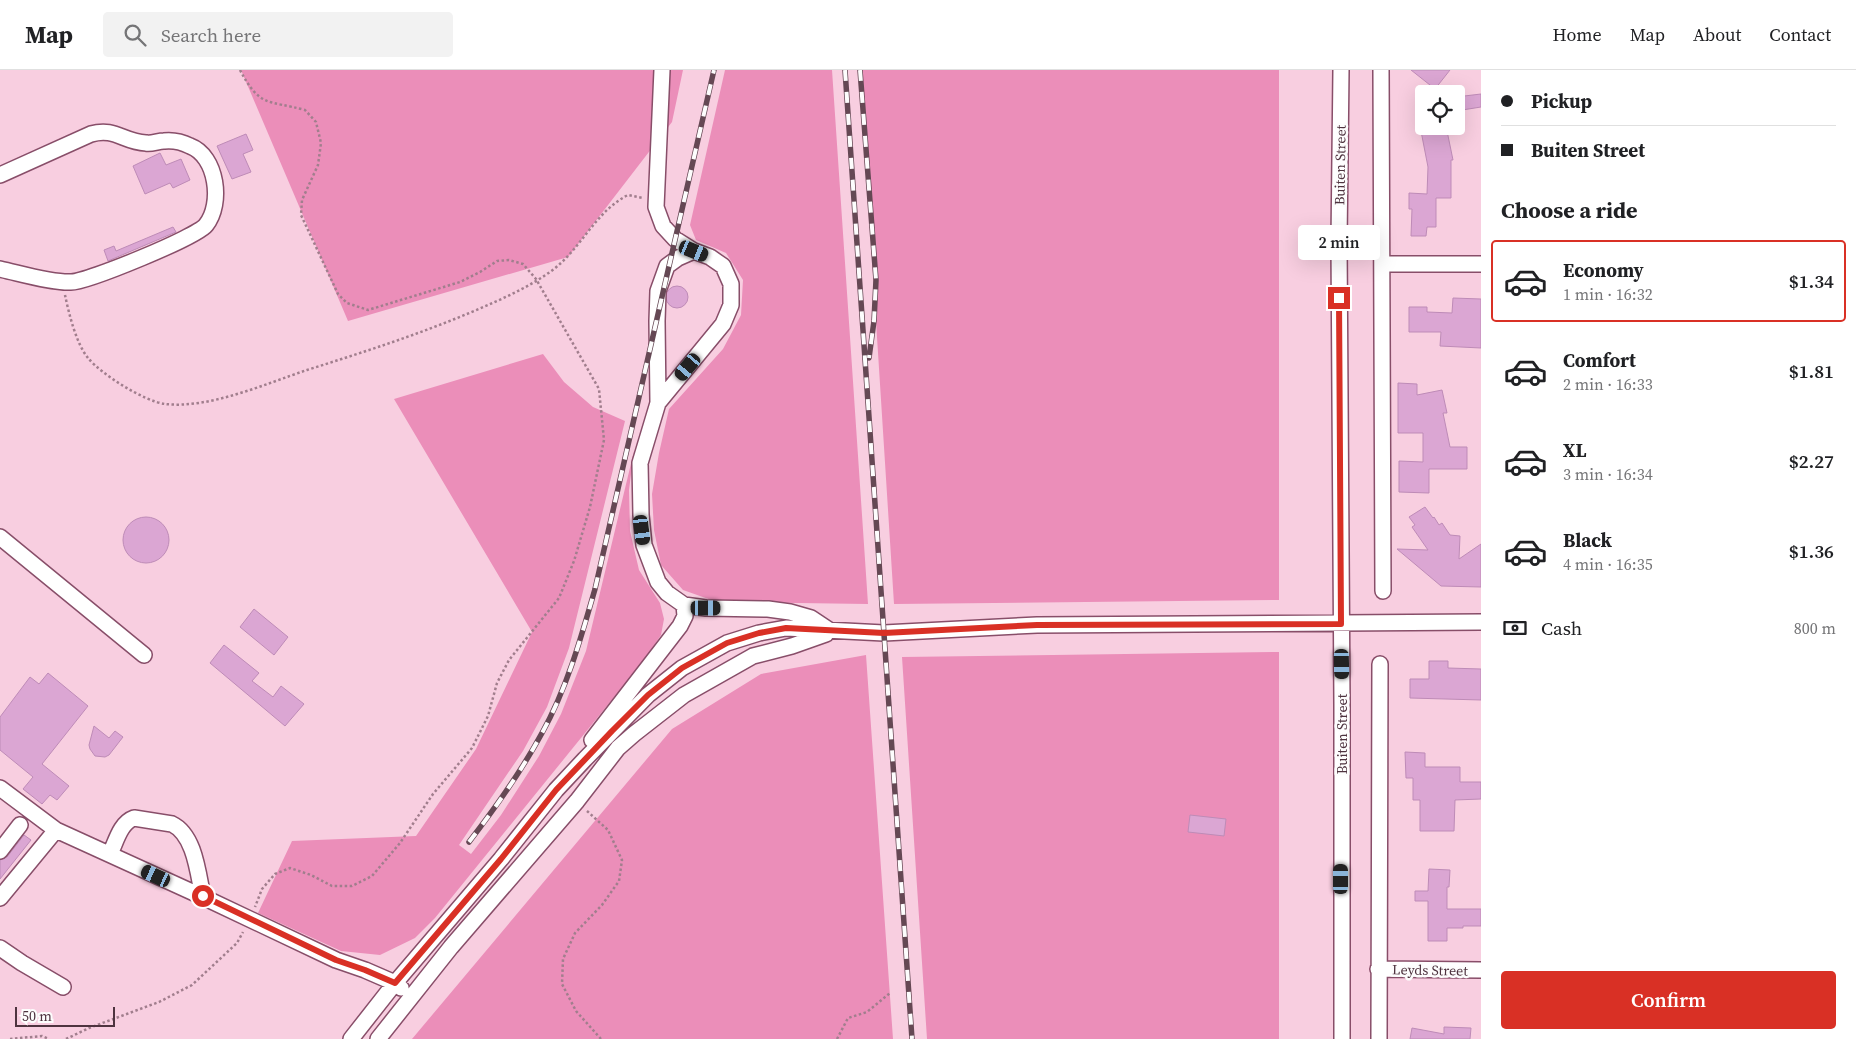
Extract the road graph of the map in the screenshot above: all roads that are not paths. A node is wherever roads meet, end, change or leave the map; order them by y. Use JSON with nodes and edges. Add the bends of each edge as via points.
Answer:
{"nodes":[{"id":1,"x":662,"y":70,"type":"edge"},
{"id":2,"x":1341,"y":70,"type":"edge"},
{"id":3,"x":1381,"y":70,"type":"edge"},
{"id":4,"x":0,"y":175,"type":"edge"},
{"id":5,"x":694,"y":251,"type":"junction"},
{"id":6,"x":1383,"y":264,"type":"junction"},
{"id":7,"x":1481,"y":264,"type":"edge"},
{"id":8,"x":0,"y":269,"type":"edge"},
{"id":9,"x":658,"y":403,"type":"junction"},
{"id":10,"x":0,"y":537,"type":"edge"},
{"id":11,"x":1383,"y":591,"type":"dead end"},
{"id":12,"x":684,"y":605,"type":"junction"},
{"id":13,"x":1481,"y":622,"type":"edge"},
{"id":14,"x":1341,"y":624,"type":"junction"},
{"id":15,"x":832,"y":631,"type":"junction"},
{"id":16,"x":144,"y":655,"type":"dead end"},
{"id":17,"x":1380,"y":664,"type":"dead end"},
{"id":18,"x":0,"y":788,"type":"edge"},
{"id":19,"x":20,"y":825,"type":"dead end"},
{"id":20,"x":56,"y":830,"type":"junction"},
{"id":21,"x":0,"y":851,"type":"edge"},
{"id":22,"x":110,"y":854,"type":"junction"},
{"id":23,"x":501,"y":859,"type":"junction"},
{"id":24,"x":203,"y":896,"type":"junction"},
{"id":25,"x":0,"y":898,"type":"edge"},
{"id":26,"x":0,"y":948,"type":"edge"},
{"id":27,"x":1378,"y":969,"type":"junction"},
{"id":28,"x":1481,"y":970,"type":"edge"},
{"id":29,"x":395,"y":983,"type":"junction"},
{"id":30,"x":63,"y":987,"type":"dead end"},
{"id":31,"x":412,"y":997,"type":"junction"},
{"id":32,"x":351,"y":1039,"type":"edge"},
{"id":33,"x":378,"y":1039,"type":"edge"},
{"id":34,"x":1342,"y":1039,"type":"edge"},
{"id":35,"x":1379,"y":1039,"type":"edge"}],
"edges":[{"from":1,"to":5,"type":"street","via":[[656,207],[663,226]]},
{"from":2,"to":14,"type":"street","name":"Buiten Street"},
{"from":3,"to":6,"type":"street"},
{"from":4,"to":8,"type":"street","via":[[100,132],[111,132],[135,142],[180,142],[193,146],[202,154],[214,175],[217,196],[206,226],[191,237],[92,278],[72,282]]},
{"from":5,"to":9,"type":"street","via":[[667,266],[658,291]]},
{"from":5,"to":9,"type":"street","via":[[723,266],[731,284],[731,304],[723,324]]},
{"from":6,"to":7,"type":"street"},
{"from":6,"to":11,"type":"street"},
{"from":9,"to":12,"type":"street","via":[[640,463],[640,515],[644,545],[658,582]]},
{"from":10,"to":16,"type":"street"},
{"from":12,"to":15,"type":"street","via":[[790,612],[811,618]]},
{"from":12,"to":23,"type":"street","via":[[685,616],[680,626]]},
{"from":13,"to":14,"type":"street"},
{"from":14,"to":15,"type":"street","via":[[1037,625],[884,633]]},
{"from":14,"to":34,"type":"street","name":"Buiten Street"},
{"from":15,"to":23,"type":"street","via":[[786,628],[759,633],[727,643],[682,668],[648,695],[585,759]]},
{"from":15,"to":31,"type":"street","via":[[753,656],[684,695],[618,748]]},
{"from":17,"to":27,"type":"street"},
{"from":18,"to":20,"type":"street"},
{"from":19,"to":21,"type":"street"},
{"from":20,"to":22,"type":"street"},
{"from":20,"to":25,"type":"street"},
{"from":22,"to":24,"type":"street"},
{"from":22,"to":24,"type":"street","via":[[129,820],[172,824],[185,834],[190,844]]},
{"from":23,"to":29,"type":"street"},
{"from":24,"to":29,"type":"street","via":[[336,960]]},
{"from":26,"to":30,"type":"street"},
{"from":27,"to":28,"type":"street","name":"Leyds Street"},
{"from":27,"to":35,"type":"street"},
{"from":29,"to":31,"type":"street"},
{"from":29,"to":32,"type":"street"},
{"from":31,"to":33,"type":"street"}]}
